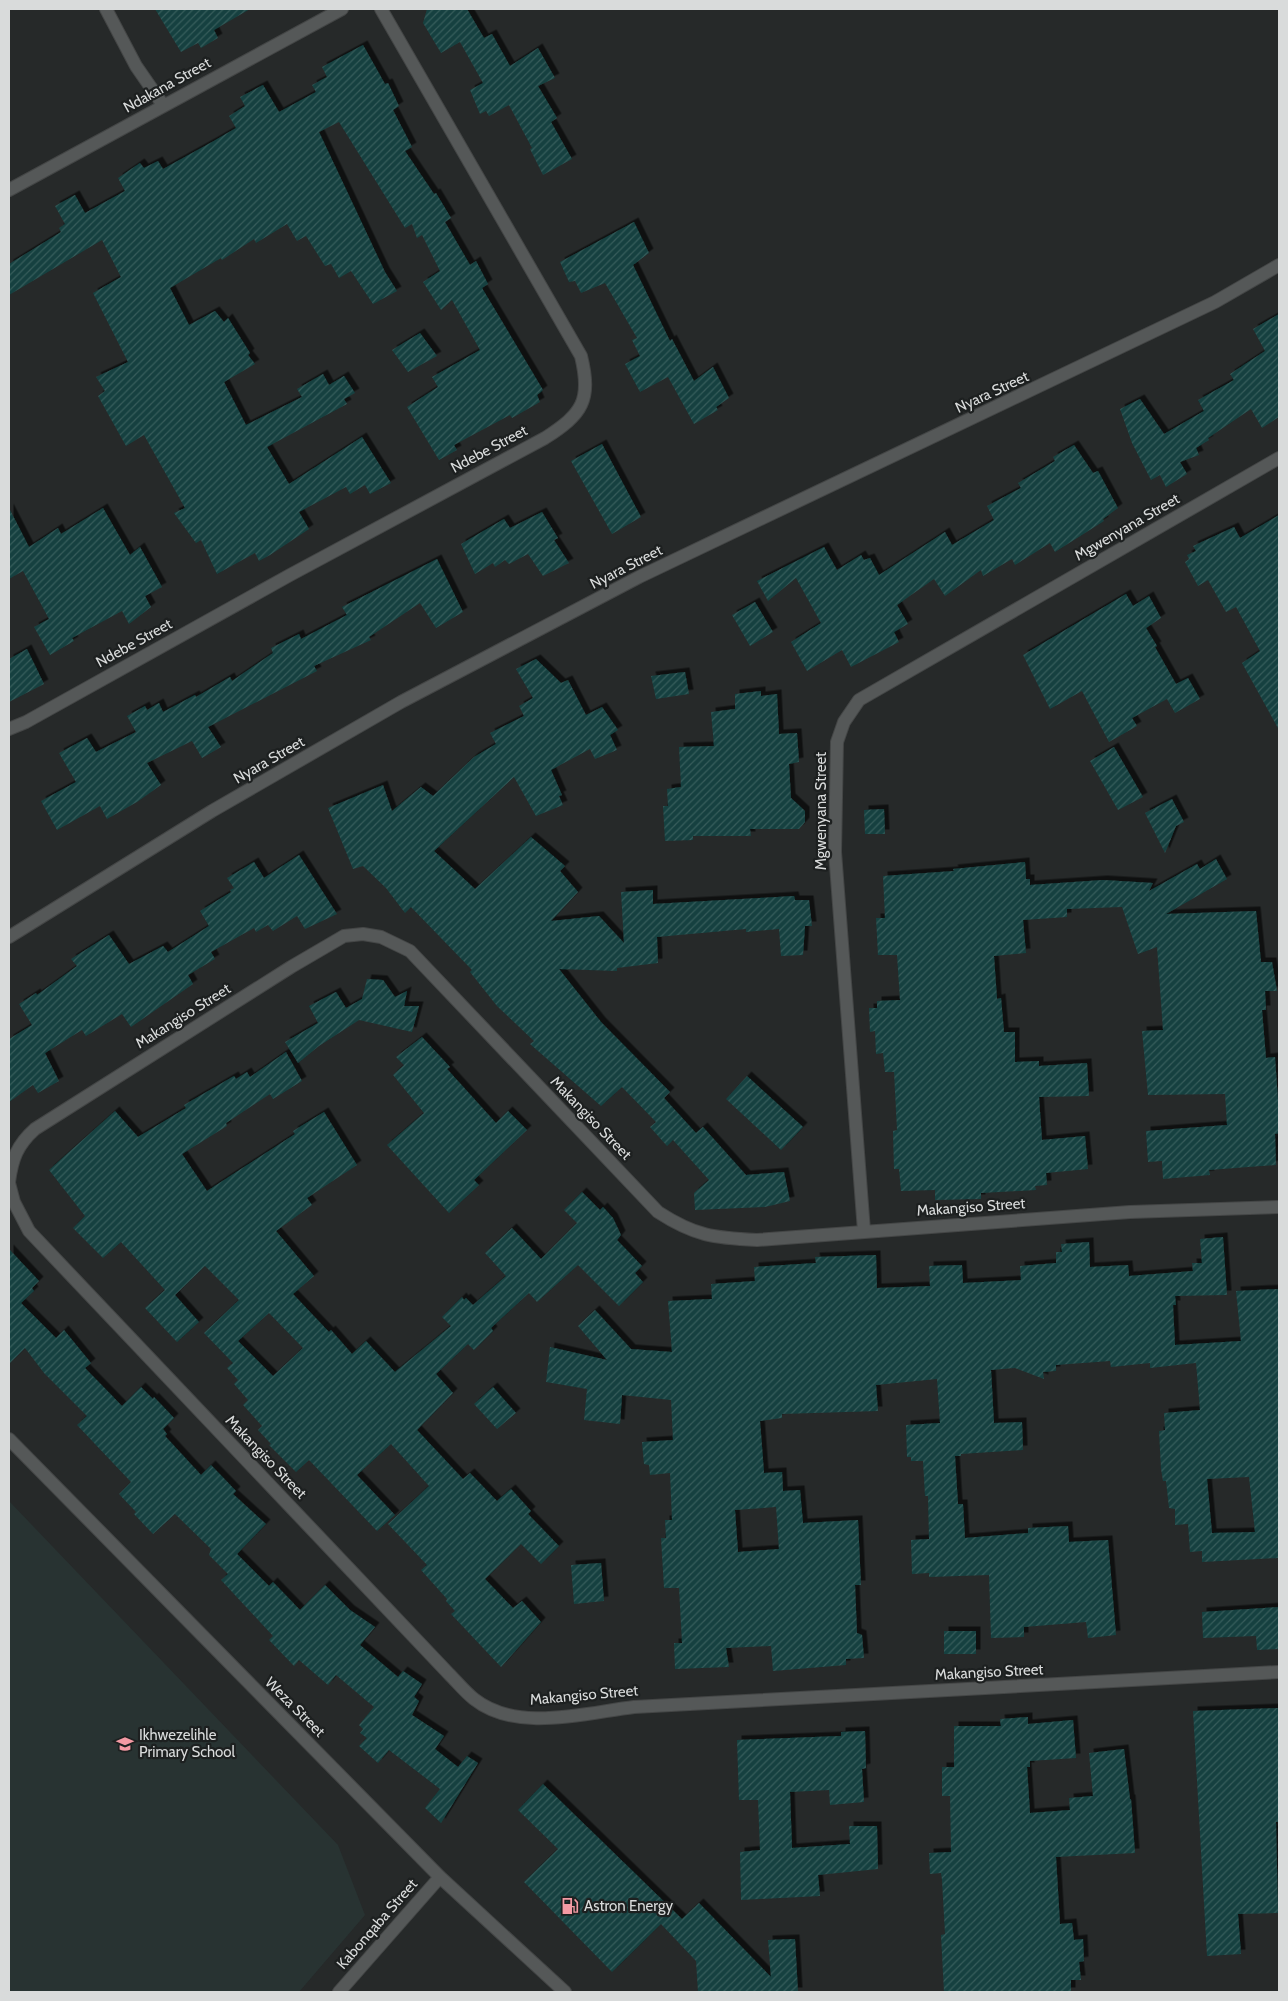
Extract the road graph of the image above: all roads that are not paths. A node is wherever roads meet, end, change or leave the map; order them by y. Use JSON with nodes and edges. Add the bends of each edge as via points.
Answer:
{"nodes":[{"id":1,"x":106,"y":9,"type":"edge"},
{"id":2,"x":342,"y":9,"type":"edge"},
{"id":3,"x":381,"y":9,"type":"edge"},
{"id":4,"x":163,"y":105,"type":"junction"},
{"id":5,"x":9,"y":190,"type":"edge"},
{"id":6,"x":1279,"y":265,"type":"edge"},
{"id":7,"x":1279,"y":458,"type":"edge"},
{"id":8,"x":9,"y":729,"type":"edge"},
{"id":9,"x":9,"y":937,"type":"edge"},
{"id":10,"x":9,"y":1182,"type":"edge"},
{"id":11,"x":1279,"y":1207,"type":"edge"},
{"id":12,"x":864,"y":1231,"type":"junction"},
{"id":13,"x":9,"y":1439,"type":"edge"},
{"id":14,"x":1279,"y":1672,"type":"edge"},
{"id":15,"x":440,"y":1877,"type":"junction"},
{"id":16,"x":339,"y":1992,"type":"edge"},
{"id":17,"x":564,"y":1992,"type":"edge"}],
"edges":[{"from":1,"to":4,"type":"street","via":[[136,66]]},
{"from":2,"to":4,"type":"street","name":"Ndakana Street"},
{"from":3,"to":8,"type":"street","name":"Ndebe Street","via":[[581,356],[586,378],[580,409],[568,424],[544,438]]},
{"from":4,"to":5,"type":"street","name":"Ndakana Street"},
{"from":6,"to":9,"type":"street","name":"Nyara Street","via":[[1198,311],[639,577],[401,702],[212,811]]},
{"from":7,"to":12,"type":"street","name":"Mgwenyana Street","via":[[859,700],[844,722],[837,742],[835,852]]},
{"from":10,"to":12,"type":"street","name":"Makangiso Street","via":[[12,1160],[21,1141],[35,1129],[291,967],[344,936],[364,934],[381,937],[410,951],[658,1212],[681,1227],[715,1238],[757,1240]]},
{"from":10,"to":14,"type":"street","name":"Makangiso Street","via":[[14,1202],[29,1231],[474,1699],[502,1714],[554,1716],[644,1706]]},
{"from":11,"to":12,"type":"street","name":"Makangiso Street","via":[[1130,1212]]},
{"from":13,"to":15,"type":"street","name":"Weza Street"},
{"from":15,"to":16,"type":"street","name":"Kabonqaba Street"},
{"from":15,"to":17,"type":"street","name":"Weza Street"}]}
